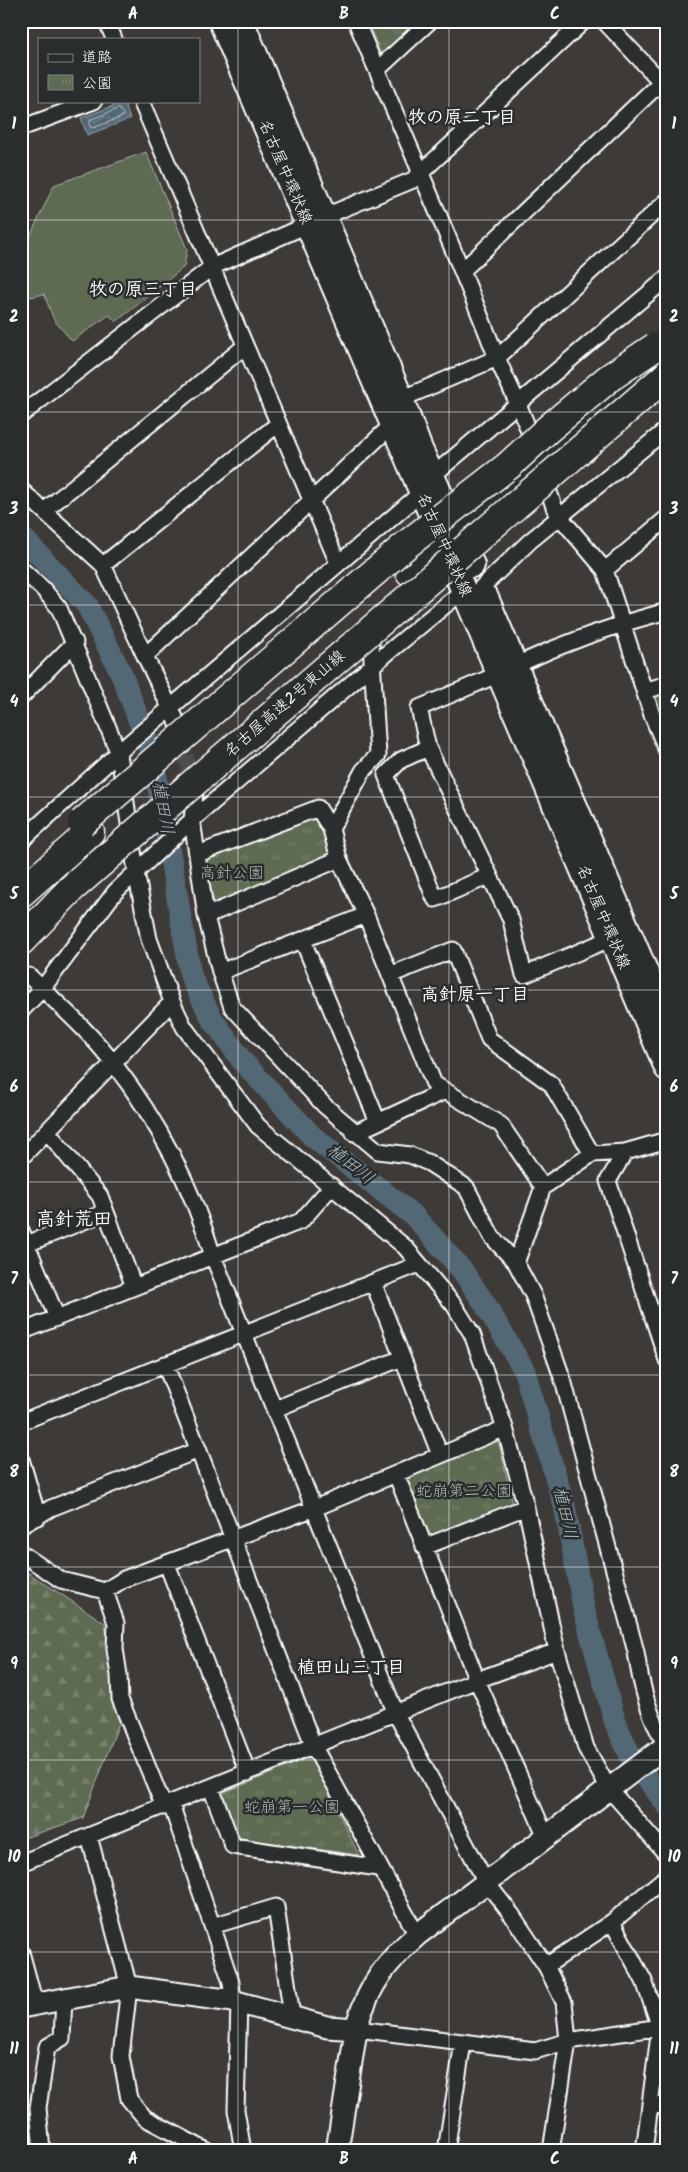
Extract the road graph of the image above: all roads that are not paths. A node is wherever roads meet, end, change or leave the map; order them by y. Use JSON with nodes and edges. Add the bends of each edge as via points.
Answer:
{"nodes":[{"id":1,"x":107,"y":21,"type":"edge"},
{"id":2,"x":221,"y":21,"type":"edge"},
{"id":3,"x":241,"y":21,"type":"edge"},
{"id":4,"x":356,"y":21,"type":"edge"},
{"id":5,"x":430,"y":21,"type":"edge"},
{"id":6,"x":584,"y":21,"type":"edge"},
{"id":7,"x":604,"y":21,"type":"edge"},
{"id":8,"x":114,"y":38,"type":"edge"},
{"id":9,"x":377,"y":70,"type":"junction"},
{"id":10,"x":664,"y":85,"type":"edge"},
{"id":11,"x":91,"y":102,"type":"edge"},
{"id":12,"x":141,"y":102,"type":"edge"},
{"id":13,"x":21,"y":128,"type":"edge"},
{"id":14,"x":422,"y":173,"type":"junction"},
{"id":15,"x":667,"y":201,"type":"edge"},
{"id":16,"x":315,"y":221,"type":"junction"},
{"id":17,"x":212,"y":267,"type":"junction"},
{"id":18,"x":463,"y":270,"type":"junction"},
{"id":19,"x":667,"y":278,"type":"edge"},
{"id":20,"x":664,"y":344,"type":"edge"},
{"id":21,"x":245,"y":346,"type":"junction"},
{"id":22,"x":497,"y":358,"type":"junction"},
{"id":23,"x":667,"y":375,"type":"edge"},
{"id":24,"x":667,"y":388,"type":"edge"},
{"id":25,"x":402,"y":399,"type":"junction"},
{"id":26,"x":518,"y":403,"type":"junction"},
{"id":27,"x":21,"y":415,"type":"edge"},
{"id":28,"x":278,"y":424,"type":"junction"},
{"id":29,"x":392,"y":425,"type":"junction"},
{"id":30,"x":667,"y":429,"type":"edge"},
{"id":31,"x":538,"y":457,"type":"junction"},
{"id":32,"x":426,"y":485,"type":"junction"},
{"id":33,"x":21,"y":490,"type":"edge"},
{"id":34,"x":528,"y":494,"type":"junction"},
{"id":35,"x":312,"y":502,"type":"junction"},
{"id":36,"x":44,"y":511,"type":"junction"},
{"id":37,"x":559,"y":517,"type":"junction"},
{"id":38,"x":667,"y":518,"type":"edge"},
{"id":39,"x":449,"y":534,"type":"junction"},
{"id":40,"x":338,"y":563,"type":"junction"},
{"id":41,"x":104,"y":565,"type":"junction"},
{"id":42,"x":21,"y":569,"type":"edge"},
{"id":43,"x":605,"y":570,"type":"junction"},
{"id":44,"x":473,"y":589,"type":"junction"},
{"id":45,"x":667,"y":611,"type":"edge"},
{"id":46,"x":371,"y":614,"type":"dead end"},
{"id":47,"x":623,"y":622,"type":"junction"},
{"id":48,"x":75,"y":642,"type":"junction"},
{"id":49,"x":145,"y":656,"type":"junction"},
{"id":50,"x":374,"y":664,"type":"junction"},
{"id":51,"x":506,"y":670,"type":"junction"},
{"id":52,"x":667,"y":684,"type":"edge"},
{"id":53,"x":645,"y":691,"type":"junction"},
{"id":54,"x":21,"y":697,"type":"edge"},
{"id":55,"x":165,"y":713,"type":"junction"},
{"id":56,"x":179,"y":726,"type":"tunnel mouth"},
{"id":57,"x":428,"y":748,"type":"junction"},
{"id":58,"x":123,"y":750,"type":"junction"},
{"id":59,"x":667,"y":751,"type":"edge"},
{"id":60,"x":195,"y":792,"type":"tunnel mouth"},
{"id":61,"x":188,"y":824,"type":"junction"},
{"id":62,"x":331,"y":829,"type":"junction"},
{"id":63,"x":95,"y":838,"type":"junction"},
{"id":64,"x":21,"y":841,"type":"edge"},
{"id":65,"x":198,"y":854,"type":"junction"},
{"id":66,"x":339,"y":859,"type":"junction"},
{"id":67,"x":141,"y":867,"type":"junction"},
{"id":68,"x":489,"y":876,"type":"junction"},
{"id":69,"x":21,"y":878,"type":"edge"},
{"id":70,"x":21,"y":893,"type":"edge"},
{"id":71,"x":366,"y":915,"type":"junction"},
{"id":72,"x":206,"y":916,"type":"junction"},
{"id":73,"x":29,"y":925,"type":"edge"},
{"id":74,"x":21,"y":936,"type":"edge"},
{"id":75,"x":612,"y":938,"type":"junction"},
{"id":76,"x":303,"y":941,"type":"junction"},
{"id":77,"x":21,"y":942,"type":"edge"},
{"id":78,"x":24,"y":963,"type":"edge"},
{"id":79,"x":220,"y":972,"type":"junction"},
{"id":80,"x":390,"y":975,"type":"junction"},
{"id":81,"x":42,"y":989,"type":"junction"},
{"id":82,"x":172,"y":1002,"type":"junction"},
{"id":83,"x":21,"y":1011,"type":"edge"},
{"id":84,"x":667,"y":1022,"type":"edge"},
{"id":85,"x":113,"y":1062,"type":"junction"},
{"id":86,"x":667,"y":1068,"type":"edge"},
{"id":87,"x":445,"y":1091,"type":"junction"},
{"id":88,"x":378,"y":1122,"type":"junction"},
{"id":89,"x":47,"y":1131,"type":"junction"},
{"id":90,"x":354,"y":1132,"type":"junction"},
{"id":91,"x":667,"y":1140,"type":"edge"},
{"id":92,"x":625,"y":1152,"type":"junction"},
{"id":93,"x":592,"y":1154,"type":"junction"},
{"id":94,"x":21,"y":1158,"type":"edge"},
{"id":95,"x":332,"y":1186,"type":"junction"},
{"id":96,"x":543,"y":1187,"type":"junction"},
{"id":97,"x":106,"y":1212,"type":"junction"},
{"id":98,"x":21,"y":1230,"type":"edge"},
{"id":99,"x":27,"y":1244,"type":"junction"},
{"id":100,"x":214,"y":1256,"type":"junction"},
{"id":101,"x":516,"y":1263,"type":"junction"},
{"id":102,"x":420,"y":1264,"type":"junction"},
{"id":103,"x":373,"y":1282,"type":"junction"},
{"id":104,"x":134,"y":1287,"type":"junction"},
{"id":105,"x":57,"y":1318,"type":"junction"},
{"id":106,"x":21,"y":1332,"type":"edge"},
{"id":107,"x":245,"y":1333,"type":"junction"},
{"id":108,"x":402,"y":1358,"type":"junction"},
{"id":109,"x":667,"y":1360,"type":"edge"},
{"id":110,"x":165,"y":1364,"type":"junction"},
{"id":111,"x":275,"y":1409,"type":"junction"},
{"id":112,"x":21,"y":1422,"type":"edge"},
{"id":113,"x":505,"y":1428,"type":"junction"},
{"id":114,"x":199,"y":1450,"type":"junction"},
{"id":115,"x":440,"y":1455,"type":"junction"},
{"id":116,"x":21,"y":1459,"type":"edge"},
{"id":117,"x":396,"y":1474,"type":"junction"},
{"id":118,"x":526,"y":1507,"type":"junction"},
{"id":119,"x":315,"y":1508,"type":"junction"},
{"id":120,"x":38,"y":1517,"type":"junction"},
{"id":121,"x":21,"y":1526,"type":"edge"},
{"id":122,"x":232,"y":1538,"type":"junction"},
{"id":123,"x":424,"y":1547,"type":"junction"},
{"id":124,"x":21,"y":1553,"type":"edge"},
{"id":125,"x":168,"y":1564,"type":"junction"},
{"id":126,"x":105,"y":1591,"type":"junction"},
{"id":127,"x":557,"y":1651,"type":"junction"},
{"id":128,"x":477,"y":1680,"type":"junction"},
{"id":129,"x":396,"y":1714,"type":"junction"},
{"id":130,"x":666,"y":1746,"type":"edge"},
{"id":131,"x":314,"y":1747,"type":"junction"},
{"id":132,"x":248,"y":1773,"type":"junction"},
{"id":133,"x":611,"y":1787,"type":"junction"},
{"id":134,"x":211,"y":1788,"type":"junction"},
{"id":135,"x":167,"y":1805,"type":"junction"},
{"id":136,"x":89,"y":1836,"type":"junction"},
{"id":137,"x":546,"y":1837,"type":"junction"},
{"id":138,"x":667,"y":1855,"type":"edge"},
{"id":139,"x":21,"y":1863,"type":"edge"},
{"id":140,"x":378,"y":1868,"type":"junction"},
{"id":141,"x":667,"y":1876,"type":"edge"},
{"id":142,"x":486,"y":1882,"type":"junction"},
{"id":143,"x":612,"y":1922,"type":"junction"},
{"id":144,"x":212,"y":1926,"type":"junction"},
{"id":145,"x":417,"y":1935,"type":"junction"},
{"id":146,"x":21,"y":1952,"type":"edge"},
{"id":147,"x":546,"y":1966,"type":"junction"},
{"id":148,"x":129,"y":1987,"type":"junction"},
{"id":149,"x":64,"y":1999,"type":"junction"},
{"id":150,"x":236,"y":2002,"type":"junction"},
{"id":151,"x":28,"y":2006,"type":"edge"},
{"id":152,"x":292,"y":2016,"type":"junction"},
{"id":153,"x":663,"y":2026,"type":"edge"},
{"id":154,"x":357,"y":2028,"type":"junction"},
{"id":155,"x":568,"y":2041,"type":"junction"},
{"id":156,"x":462,"y":2042,"type":"junction"},
{"id":157,"x":651,"y":2104,"type":"junction"},
{"id":158,"x":667,"y":2106,"type":"edge"},
{"id":159,"x":42,"y":2151,"type":"edge"},
{"id":160,"x":207,"y":2151,"type":"edge"},
{"id":161,"x":243,"y":2151,"type":"edge"},
{"id":162,"x":337,"y":2151,"type":"edge"},
{"id":163,"x":446,"y":2151,"type":"edge"},
{"id":164,"x":550,"y":2151,"type":"edge"},
{"id":165,"x":644,"y":2151,"type":"edge"}],
"edges":[{"from":1,"to":8,"type":"street"},
{"from":2,"to":16,"type":"main road","name":"名古屋中環状線"},
{"from":3,"to":16,"type":"main road","name":"名古屋中環状線"},
{"from":4,"to":9,"type":"street"},
{"from":5,"to":9,"type":"street"},
{"from":6,"to":14,"type":"street"},
{"from":7,"to":10,"type":"street"},
{"from":9,"to":14,"type":"street"},
{"from":10,"to":18,"type":"street"},
{"from":11,"to":13,"type":"street"},
{"from":12,"to":17,"type":"street"},
{"from":14,"to":16,"type":"street","via":[[413,180]]},
{"from":14,"to":18,"type":"street"},
{"from":15,"to":22,"type":"street"},
{"from":16,"to":17,"type":"street"},
{"from":16,"to":25,"type":"main road","name":"名古屋中環状線"},
{"from":16,"to":29,"type":"main road","name":"名古屋中環状線"},
{"from":17,"to":21,"type":"street"},
{"from":17,"to":27,"type":"street"},
{"from":18,"to":22,"type":"street"},
{"from":19,"to":26,"type":"street"},
{"from":20,"to":31,"type":"street"},
{"from":20,"to":63,"type":"highway","name":"名古屋高速2号東山線","bridge":true,"via":[[553,440],[508,466],[406,545]]},
{"from":21,"to":28,"type":"street"},
{"from":21,"to":36,"type":"street"},
{"from":22,"to":25,"type":"street"},
{"from":22,"to":26,"type":"street"},
{"from":23,"to":34,"type":"highway","bridge":true},
{"from":24,"to":34,"type":"highway","bridge":true,"via":[[578,463]]},
{"from":25,"to":32,"type":"main road","name":"名古屋中環状線"},
{"from":26,"to":31,"type":"street"},
{"from":26,"to":32,"type":"street"},
{"from":28,"to":35,"type":"street"},
{"from":28,"to":41,"type":"street"},
{"from":29,"to":32,"type":"main road","name":"名古屋中環状線"},
{"from":29,"to":35,"type":"street"},
{"from":30,"to":37,"type":"street"},
{"from":31,"to":37,"type":"street"},
{"from":31,"to":39,"type":"street"},
{"from":32,"to":39,"type":"main road","name":"名古屋中環状線"},
{"from":32,"to":40,"type":"street"},
{"from":33,"to":36,"type":"street"},
{"from":34,"to":63,"type":"highway","name":"名古屋高速2号東山線","bridge":true},
{"from":35,"to":40,"type":"street"},
{"from":35,"to":49,"type":"street"},
{"from":36,"to":41,"type":"street"},
{"from":37,"to":43,"type":"street"},
{"from":37,"to":44,"type":"street"},
{"from":38,"to":43,"type":"street"},
{"from":39,"to":44,"type":"main road","name":"名古屋中環状線"},
{"from":39,"to":63,"type":"highway"},
{"from":40,"to":55,"type":"street"},
{"from":41,"to":49,"type":"street"},
{"from":42,"to":48,"type":"street","via":[[54,600]]},
{"from":43,"to":47,"type":"street"},
{"from":44,"to":50,"type":"street"},
{"from":44,"to":51,"type":"main road","name":"名古屋中環状線"},
{"from":45,"to":47,"type":"street"},
{"from":46,"to":50,"type":"street","via":[[369,640]]},
{"from":47,"to":51,"type":"street","via":[[562,643]]},
{"from":47,"to":53,"type":"street"},
{"from":48,"to":54,"type":"street"},
{"from":48,"to":58,"type":"street"},
{"from":49,"to":55,"type":"street"},
{"from":50,"to":61,"type":"street"},
{"from":50,"to":62,"type":"street","via":[[378,755],[363,771]]},
{"from":51,"to":57,"type":"street","via":[[420,708]]},
{"from":51,"to":75,"type":"main road","name":"名古屋中環状線"},
{"from":51,"to":84,"type":"main road","name":"名古屋中環状線"},
{"from":52,"to":53,"type":"street"},
{"from":53,"to":59,"type":"street"},
{"from":55,"to":56,"type":"street"},
{"from":55,"to":58,"type":"street"},
{"from":57,"to":68,"type":"street"},
{"from":57,"to":68,"type":"street","via":[[401,760],[386,775],[435,899]]},
{"from":58,"to":64,"type":"street"},
{"from":58,"to":67,"type":"street"},
{"from":60,"to":61,"type":"street"},
{"from":61,"to":65,"type":"street"},
{"from":61,"to":67,"type":"street"},
{"from":62,"to":65,"type":"street","via":[[318,808]]},
{"from":62,"to":66,"type":"street"},
{"from":63,"to":69,"type":"highway","name":"名古屋高速2号東山線"},
{"from":63,"to":70,"type":"highway"},
{"from":63,"to":73,"type":"highway","name":"名古屋高速2号東山線","via":[[72,888]]},
{"from":65,"to":72,"type":"street"},
{"from":66,"to":71,"type":"street"},
{"from":66,"to":72,"type":"street"},
{"from":67,"to":81,"type":"street","via":[[115,892]]},
{"from":67,"to":82,"type":"street","via":[[149,939]]},
{"from":68,"to":75,"type":"street","via":[[510,920],[524,975]]},
{"from":71,"to":76,"type":"street"},
{"from":71,"to":80,"type":"street"},
{"from":72,"to":79,"type":"street"},
{"from":73,"to":74,"type":"highway"},
{"from":73,"to":77,"type":"highway"},
{"from":73,"to":78,"type":"highway"},
{"from":75,"to":86,"type":"main road","name":"名古屋中環状線"},
{"from":76,"to":79,"type":"street"},
{"from":76,"to":88,"type":"street"},
{"from":78,"to":81,"type":"street"},
{"from":79,"to":90,"type":"street","via":[[232,1007],[290,1071]]},
{"from":80,"to":87,"type":"street","via":[[434,1084]]},
{"from":80,"to":93,"type":"street","via":[[453,950],[489,1039],[551,1084]]},
{"from":81,"to":83,"type":"street"},
{"from":81,"to":85,"type":"street"},
{"from":82,"to":85,"type":"street"},
{"from":82,"to":95,"type":"street","via":[[202,1054],[258,1126]]},
{"from":85,"to":89,"type":"street"},
{"from":85,"to":100,"type":"street","via":[[168,1147]]},
{"from":87,"to":88,"type":"street"},
{"from":87,"to":96,"type":"street","via":[[501,1125]]},
{"from":88,"to":90,"type":"street"},
{"from":89,"to":94,"type":"street"},
{"from":89,"to":97,"type":"street","via":[[100,1196]]},
{"from":90,"to":101,"type":"street","via":[[378,1151],[410,1155],[466,1187],[492,1237]]},
{"from":91,"to":92,"type":"street"},
{"from":92,"to":93,"type":"street"},
{"from":92,"to":109,"type":"street","via":[[608,1182]]},
{"from":93,"to":96,"type":"street"},
{"from":95,"to":100,"type":"street","via":[[302,1221]]},
{"from":95,"to":102,"type":"street","via":[[405,1247]]},
{"from":96,"to":101,"type":"street"},
{"from":97,"to":99,"type":"street"},
{"from":97,"to":104,"type":"street"},
{"from":98,"to":99,"type":"street"},
{"from":99,"to":105,"type":"street"},
{"from":100,"to":104,"type":"street"},
{"from":100,"to":107,"type":"street"},
{"from":101,"to":130,"type":"street","via":[[534,1295],[563,1380],[636,1652],[647,1706]]},
{"from":102,"to":103,"type":"street"},
{"from":102,"to":113,"type":"street","via":[[454,1305],[472,1334]]},
{"from":103,"to":107,"type":"street"},
{"from":103,"to":108,"type":"street"},
{"from":104,"to":105,"type":"street"},
{"from":105,"to":106,"type":"street"},
{"from":107,"to":110,"type":"street"},
{"from":107,"to":111,"type":"street"},
{"from":108,"to":111,"type":"street"},
{"from":108,"to":115,"type":"street"},
{"from":110,"to":112,"type":"street"},
{"from":110,"to":114,"type":"street"},
{"from":111,"to":119,"type":"street"},
{"from":113,"to":115,"type":"street"},
{"from":113,"to":118,"type":"street"},
{"from":114,"to":120,"type":"street","via":[[51,1508]]},
{"from":114,"to":122,"type":"street"},
{"from":115,"to":117,"type":"street"},
{"from":116,"to":120,"type":"street"},
{"from":117,"to":119,"type":"street"},
{"from":117,"to":123,"type":"street"},
{"from":118,"to":123,"type":"street"},
{"from":118,"to":127,"type":"street"},
{"from":119,"to":122,"type":"street"},
{"from":119,"to":129,"type":"street"},
{"from":120,"to":121,"type":"street"},
{"from":122,"to":125,"type":"street"},
{"from":122,"to":131,"type":"street"},
{"from":123,"to":128,"type":"street"},
{"from":124,"to":126,"type":"street","via":[[60,1580]]},
{"from":125,"to":126,"type":"street","via":[[124,1579]]},
{"from":125,"to":132,"type":"street"},
{"from":126,"to":135,"type":"street","via":[[116,1623],[120,1699]]},
{"from":127,"to":128,"type":"street"},
{"from":127,"to":133,"type":"street","via":[[586,1748]]},
{"from":128,"to":129,"type":"street"},
{"from":128,"to":137,"type":"street"},
{"from":129,"to":131,"type":"street"},
{"from":129,"to":142,"type":"street"},
{"from":130,"to":133,"type":"street"},
{"from":131,"to":132,"type":"street"},
{"from":131,"to":140,"type":"street"},
{"from":132,"to":134,"type":"street"},
{"from":133,"to":137,"type":"street"},
{"from":133,"to":138,"type":"street"},
{"from":134,"to":135,"type":"street"},
{"from":134,"to":140,"type":"street","via":[[233,1846]]},
{"from":135,"to":136,"type":"street"},
{"from":135,"to":144,"type":"street"},
{"from":136,"to":139,"type":"street"},
{"from":136,"to":148,"type":"street"},
{"from":137,"to":142,"type":"street"},
{"from":140,"to":145,"type":"street"},
{"from":141,"to":143,"type":"street"},
{"from":142,"to":145,"type":"street"},
{"from":142,"to":147,"type":"street"},
{"from":143,"to":147,"type":"street"},
{"from":143,"to":153,"type":"street","via":[[644,1981]]},
{"from":144,"to":150,"type":"street"},
{"from":144,"to":152,"type":"street","via":[[276,1907]]},
{"from":145,"to":154,"type":"street","via":[[391,1958],[376,1978]]},
{"from":146,"to":151,"type":"street"},
{"from":147,"to":155,"type":"street","via":[[564,2002]]},
{"from":148,"to":149,"type":"street"},
{"from":148,"to":150,"type":"street"},
{"from":148,"to":160,"type":"street","via":[[121,2056],[129,2099],[145,2118]]},
{"from":149,"to":151,"type":"street"},
{"from":149,"to":159,"type":"street","via":[[62,2038],[47,2047],[38,2108]]},
{"from":150,"to":152,"type":"street"},
{"from":150,"to":161,"type":"street","via":[[236,2110]]},
{"from":152,"to":154,"type":"street","via":[[327,2027]]},
{"from":153,"to":155,"type":"street"},
{"from":153,"to":157,"type":"street"},
{"from":154,"to":156,"type":"street"},
{"from":154,"to":162,"type":"street"},
{"from":155,"to":156,"type":"street","via":[[535,2051]]},
{"from":155,"to":164,"type":"street"},
{"from":156,"to":163,"type":"street"},
{"from":157,"to":158,"type":"street"},
{"from":157,"to":165,"type":"street"}]}
